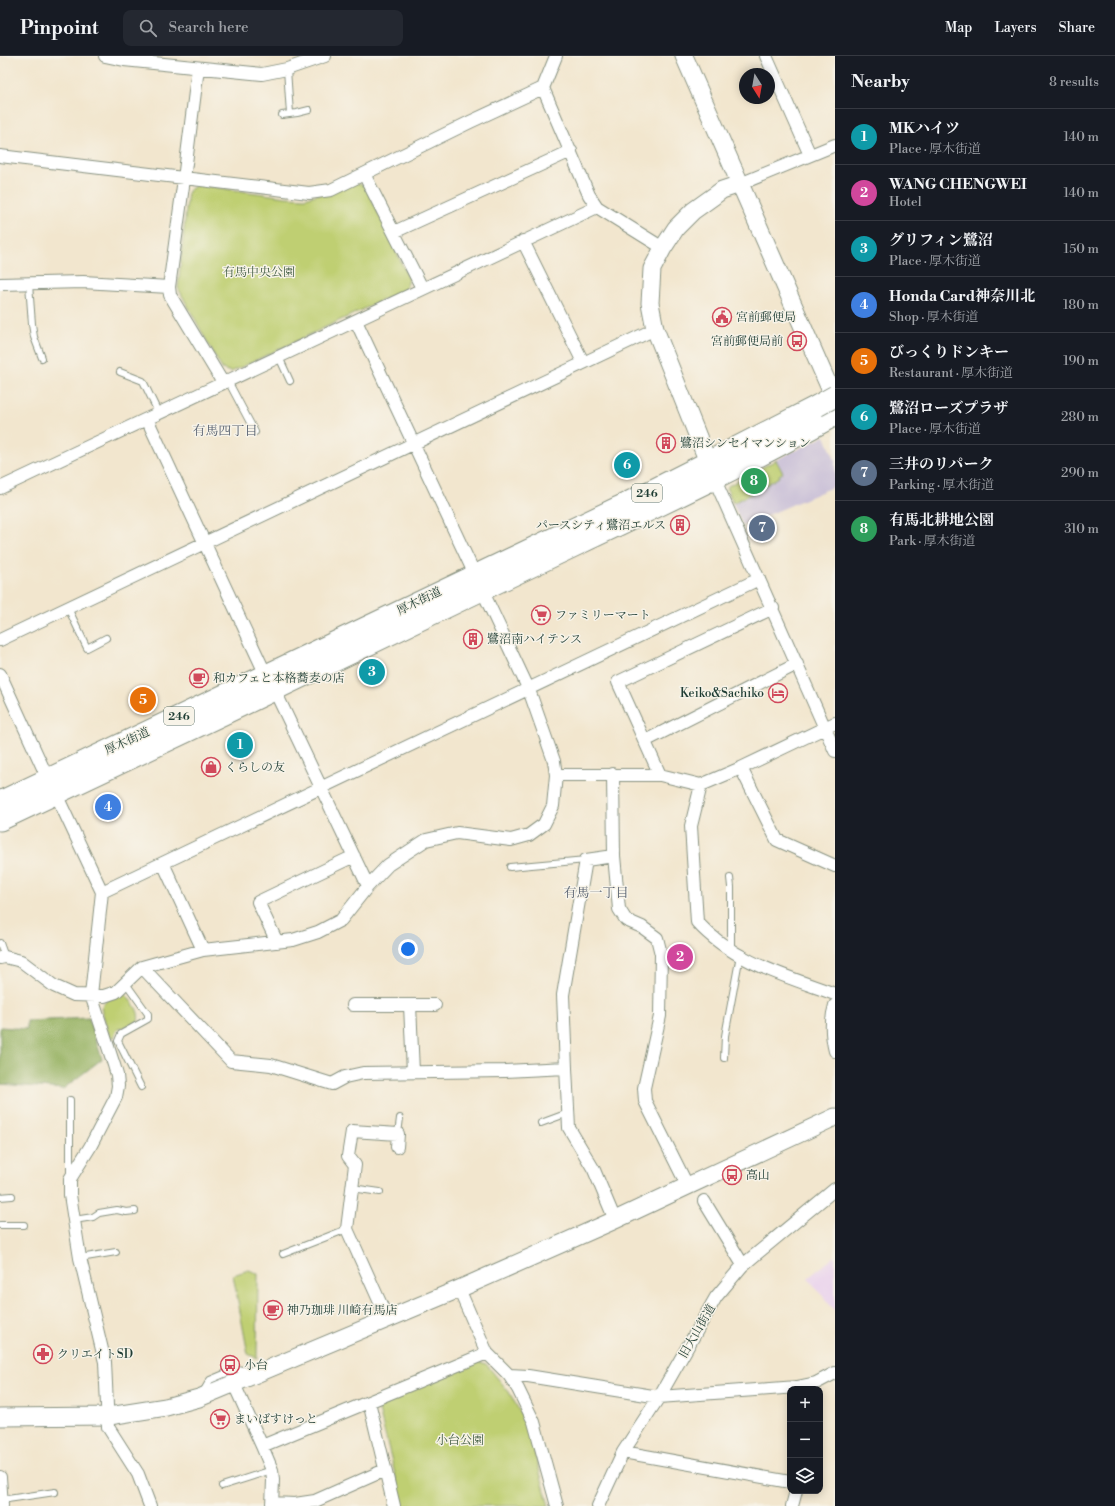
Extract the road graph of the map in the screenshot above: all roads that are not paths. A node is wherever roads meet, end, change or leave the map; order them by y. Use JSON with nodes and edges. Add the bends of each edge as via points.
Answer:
{"nodes":[{"id":1,"x":105,"y":56,"type":"edge"},
{"id":2,"x":325,"y":56,"type":"edge"},
{"id":3,"x":556,"y":56,"type":"edge"},
{"id":4,"x":684,"y":56,"type":"edge"},
{"id":5,"x":766,"y":56,"type":"edge"},
{"id":6,"x":125,"y":58,"type":"edge"},
{"id":7,"x":198,"y":68,"type":"junction"},
{"id":8,"x":287,"y":69,"type":"junction"},
{"id":9,"x":543,"y":88,"type":"junction"},
{"id":10,"x":310,"y":110,"type":"dead end"},
{"id":11,"x":290,"y":114,"type":"junction"},
{"id":12,"x":282,"y":115,"type":"dead end"},
{"id":13,"x":835,"y":145,"type":"edge"},
{"id":14,"x":571,"y":151,"type":"junction"},
{"id":15,"x":810,"y":155,"type":"junction"},
{"id":16,"x":0,"y":156,"type":"edge"},
{"id":17,"x":364,"y":174,"type":"junction"},
{"id":18,"x":184,"y":179,"type":"junction"},
{"id":19,"x":740,"y":184,"type":"junction"},
{"id":20,"x":597,"y":207,"type":"junction"},
{"id":21,"x":394,"y":232,"type":"junction"},
{"id":22,"x":523,"y":241,"type":"junction"},
{"id":23,"x":663,"y":248,"type":"junction"},
{"id":24,"x":0,"y":284,"type":"edge"},
{"id":25,"x":29,"y":284,"type":"junction"},
{"id":26,"x":169,"y":287,"type":"junction"},
{"id":27,"x":422,"y":288,"type":"junction"},
{"id":28,"x":356,"y":321,"type":"junction"},
{"id":29,"x":655,"y":329,"type":"junction"},
{"id":30,"x":279,"y":357,"type":"junction"},
{"id":31,"x":42,"y":358,"type":"dead end"},
{"id":32,"x":583,"y":362,"type":"junction"},
{"id":33,"x":120,"y":372,"type":"dead end"},
{"id":34,"x":290,"y":381,"type":"dead end"},
{"id":35,"x":226,"y":382,"type":"junction"},
{"id":36,"x":831,"y":385,"type":"edge"},
{"id":37,"x":828,"y":411,"type":"edge"},
{"id":38,"x":159,"y":414,"type":"junction"},
{"id":39,"x":148,"y":419,"type":"junction"},
{"id":40,"x":255,"y":432,"type":"dead end"},
{"id":41,"x":414,"y":444,"type":"junction"},
{"id":42,"x":711,"y":470,"type":"junction"},
{"id":43,"x":0,"y":488,"type":"edge"},
{"id":44,"x":205,"y":543,"type":"junction"},
{"id":45,"x":759,"y":579,"type":"junction"},
{"id":46,"x":479,"y":582,"type":"junction"},
{"id":47,"x":68,"y":608,"type":"junction"},
{"id":48,"x":773,"y":608,"type":"junction"},
{"id":49,"x":106,"y":638,"type":"dead end"},
{"id":50,"x":0,"y":640,"type":"edge"},
{"id":51,"x":797,"y":664,"type":"junction"},
{"id":52,"x":0,"y":674,"type":"edge"},
{"id":53,"x":270,"y":682,"type":"junction"},
{"id":54,"x":529,"y":690,"type":"junction"},
{"id":55,"x":830,"y":725,"type":"edge"},
{"id":56,"x":645,"y":740,"type":"junction"},
{"id":57,"x":835,"y":750,"type":"edge"},
{"id":58,"x":741,"y":768,"type":"junction"},
{"id":59,"x":613,"y":774,"type":"junction"},
{"id":60,"x":556,"y":775,"type":"junction"},
{"id":61,"x":660,"y":775,"type":"junction"},
{"id":62,"x":700,"y":785,"type":"junction"},
{"id":63,"x":52,"y":786,"type":"junction"},
{"id":64,"x":321,"y":788,"type":"junction"},
{"id":65,"x":0,"y":802,"type":"edge"},
{"id":66,"x":0,"y":820,"type":"edge"},
{"id":67,"x":354,"y":856,"type":"junction"},
{"id":68,"x":614,"y":856,"type":"junction"},
{"id":69,"x":586,"y":860,"type":"junction"},
{"id":70,"x":163,"y":863,"type":"junction"},
{"id":71,"x":835,"y":866,"type":"edge"},
{"id":72,"x":510,"y":867,"type":"dead end"},
{"id":73,"x":730,"y":878,"type":"dead end"},
{"id":74,"x":368,"y":886,"type":"junction"},
{"id":75,"x":102,"y":892,"type":"junction"},
{"id":76,"x":276,"y":942,"type":"junction"},
{"id":77,"x":0,"y":943,"type":"edge"},
{"id":78,"x":203,"y":950,"type":"junction"},
{"id":79,"x":736,"y":953,"type":"junction"},
{"id":80,"x":3,"y":958,"type":"edge"},
{"id":81,"x":142,"y":967,"type":"junction"},
{"id":82,"x":125,"y":982,"type":"junction"},
{"id":83,"x":835,"y":994,"type":"edge"},
{"id":84,"x":91,"y":995,"type":"junction"},
{"id":85,"x":353,"y":1005,"type":"dead end"},
{"id":86,"x":410,"y":1005,"type":"junction"},
{"id":87,"x":435,"y":1005,"type":"dead end"},
{"id":88,"x":835,"y":1005,"type":"edge"},
{"id":89,"x":835,"y":1051,"type":"edge"},
{"id":90,"x":724,"y":1058,"type":"dead end"},
{"id":91,"x":566,"y":1068,"type":"junction"},
{"id":92,"x":413,"y":1072,"type":"junction"},
{"id":93,"x":141,"y":1087,"type":"dead end"},
{"id":94,"x":70,"y":1100,"type":"dead end"},
{"id":95,"x":568,"y":1113,"type":"junction"},
{"id":96,"x":400,"y":1118,"type":"dead end"},
{"id":97,"x":835,"y":1118,"type":"edge"},
{"id":98,"x":540,"y":1123,"type":"dead end"},
{"id":99,"x":398,"y":1134,"type":"junction"},
{"id":100,"x":397,"y":1147,"type":"dead end"},
{"id":101,"x":70,"y":1179,"type":"junction"},
{"id":102,"x":688,"y":1187,"type":"junction"},
{"id":103,"x":352,"y":1188,"type":"junction"},
{"id":104,"x":835,"y":1189,"type":"edge"},
{"id":105,"x":380,"y":1192,"type":"dead end"},
{"id":106,"x":12,"y":1196,"type":"dead end"},
{"id":107,"x":0,"y":1197,"type":"edge"},
{"id":108,"x":704,"y":1201,"type":"dead end"},
{"id":109,"x":135,"y":1211,"type":"dead end"},
{"id":110,"x":74,"y":1220,"type":"junction"},
{"id":111,"x":615,"y":1220,"type":"junction"},
{"id":112,"x":0,"y":1225,"type":"edge"},
{"id":113,"x":24,"y":1225,"type":"dead end"},
{"id":114,"x":347,"y":1229,"type":"junction"},
{"id":115,"x":116,"y":1252,"type":"dead end"},
{"id":116,"x":283,"y":1254,"type":"dead end"},
{"id":117,"x":80,"y":1258,"type":"junction"},
{"id":118,"x":743,"y":1265,"type":"junction"},
{"id":119,"x":459,"y":1288,"type":"junction"},
{"id":120,"x":386,"y":1318,"type":"junction"},
{"id":121,"x":487,"y":1353,"type":"junction"},
{"id":122,"x":262,"y":1372,"type":"junction"},
{"id":123,"x":835,"y":1373,"type":"edge"},
{"id":124,"x":509,"y":1375,"type":"junction"},
{"id":125,"x":234,"y":1384,"type":"junction"},
{"id":126,"x":806,"y":1386,"type":"edge"},
{"id":127,"x":787,"y":1389,"type":"edge"},
{"id":128,"x":659,"y":1397,"type":"junction"},
{"id":129,"x":199,"y":1398,"type":"junction"},
{"id":130,"x":369,"y":1402,"type":"junction"},
{"id":131,"x":108,"y":1416,"type":"junction"},
{"id":132,"x":0,"y":1417,"type":"edge"},
{"id":133,"x":262,"y":1446,"type":"junction"},
{"id":134,"x":623,"y":1452,"type":"junction"},
{"id":135,"x":272,"y":1470,"type":"junction"},
{"id":136,"x":385,"y":1470,"type":"junction"},
{"id":137,"x":0,"y":1477,"type":"edge"},
{"id":138,"x":787,"y":1481,"type":"edge"},
{"id":139,"x":222,"y":1486,"type":"dead end"},
{"id":140,"x":55,"y":1492,"type":"dead end"},
{"id":141,"x":795,"y":1494,"type":"edge"},
{"id":142,"x":2,"y":1503,"type":"edge"},
{"id":143,"x":272,"y":1504,"type":"edge"},
{"id":144,"x":150,"y":1506,"type":"edge"},
{"id":145,"x":394,"y":1506,"type":"edge"},
{"id":146,"x":557,"y":1506,"type":"edge"},
{"id":147,"x":598,"y":1506,"type":"edge"},
{"id":148,"x":792,"y":1506,"type":"edge"}],
"edges":[{"from":1,"to":6,"type":"street"},
{"from":2,"to":8,"type":"street"},
{"from":3,"to":9,"type":"street"},
{"from":4,"to":19,"type":"street"},
{"from":5,"to":15,"type":"street"},
{"from":6,"to":7,"type":"street"},
{"from":7,"to":8,"type":"street","via":[[262,74]]},
{"from":7,"to":18,"type":"street"},
{"from":8,"to":11,"type":"lane"},
{"from":9,"to":14,"type":"street"},
{"from":9,"to":17,"type":"street"},
{"from":10,"to":11,"type":"lane"},
{"from":11,"to":12,"type":"lane"},
{"from":13,"to":15,"type":"street"},
{"from":14,"to":20,"type":"street"},
{"from":14,"to":21,"type":"street"},
{"from":15,"to":19,"type":"street"},
{"from":16,"to":18,"type":"street"},
{"from":17,"to":18,"type":"street","via":[[331,190],[309,192]]},
{"from":17,"to":21,"type":"street"},
{"from":18,"to":26,"type":"street"},
{"from":19,"to":23,"type":"street","via":[[722,190],[693,211],[676,228]]},
{"from":19,"to":36,"type":"street"},
{"from":20,"to":22,"type":"street"},
{"from":20,"to":23,"type":"street"},
{"from":21,"to":27,"type":"street"},
{"from":22,"to":27,"type":"street"},
{"from":22,"to":32,"type":"street"},
{"from":23,"to":29,"type":"street","via":[[652,269],[650,303]]},
{"from":24,"to":25,"type":"street"},
{"from":25,"to":26,"type":"street","via":[[83,282]]},
{"from":25,"to":31,"type":"lane","via":[[34,338]]},
{"from":26,"to":35,"type":"street","via":[[170,295]]},
{"from":27,"to":28,"type":"street"},
{"from":28,"to":30,"type":"street"},
{"from":28,"to":41,"type":"street"},
{"from":29,"to":32,"type":"street"},
{"from":29,"to":42,"type":"street"},
{"from":30,"to":34,"type":"lane"},
{"from":30,"to":35,"type":"street"},
{"from":32,"to":41,"type":"street"},
{"from":33,"to":38,"type":"lane","via":[[143,381]]},
{"from":35,"to":38,"type":"street"},
{"from":35,"to":40,"type":"lane"},
{"from":36,"to":37,"type":"highway","name":"厚木街道","number":"246","bridge":true},
{"from":37,"to":42,"type":"highway","name":"厚木街道","number":"246"},
{"from":38,"to":39,"type":"street"},
{"from":39,"to":43,"type":"street"},
{"from":39,"to":44,"type":"street"},
{"from":41,"to":44,"type":"street"},
{"from":41,"to":46,"type":"street"},
{"from":42,"to":45,"type":"street"},
{"from":42,"to":46,"type":"highway","name":"厚木街道","number":"246"},
{"from":44,"to":47,"type":"street"},
{"from":44,"to":53,"type":"street"},
{"from":45,"to":48,"type":"street"},
{"from":45,"to":54,"type":"street"},
{"from":46,"to":53,"type":"highway","name":"厚木街道","number":"246","via":[[411,626]]},
{"from":46,"to":54,"type":"street"},
{"from":47,"to":49,"type":"lane","via":[[86,648]]},
{"from":47,"to":50,"type":"street"},
{"from":48,"to":51,"type":"street"},
{"from":48,"to":56,"type":"street","via":[[618,682]]},
{"from":51,"to":55,"type":"street"},
{"from":51,"to":56,"type":"street"},
{"from":52,"to":63,"type":"street"},
{"from":53,"to":63,"type":"highway","name":"厚木街道","number":"246"},
{"from":53,"to":64,"type":"street"},
{"from":54,"to":60,"type":"street","via":[[554,761]]},
{"from":54,"to":64,"type":"street"},
{"from":55,"to":57,"type":"street"},
{"from":55,"to":58,"type":"street"},
{"from":56,"to":61,"type":"street"},
{"from":58,"to":62,"type":"street"},
{"from":58,"to":71,"type":"street","via":[[777,840]]},
{"from":59,"to":60,"type":"street"},
{"from":59,"to":61,"type":"street"},
{"from":59,"to":68,"type":"street"},
{"from":60,"to":74,"type":"street","via":[[554,806],[544,824],[529,835],[511,840],[457,833],[426,840],[388,865]]},
{"from":61,"to":62,"type":"street"},
{"from":62,"to":79,"type":"street","via":[[691,826],[696,922],[707,934]]},
{"from":63,"to":65,"type":"highway","name":"厚木街道","number":"246"},
{"from":63,"to":66,"type":"highway","name":"厚木街道","number":"246"},
{"from":63,"to":75,"type":"street"},
{"from":64,"to":67,"type":"street"},
{"from":64,"to":70,"type":"street"},
{"from":67,"to":74,"type":"street"},
{"from":67,"to":76,"type":"street","via":[[258,902]]},
{"from":68,"to":69,"type":"street"},
{"from":68,"to":102,"type":"street","via":[[619,909],[626,920],[642,927],[656,938],[661,954],[660,1016],[644,1088],[645,1101]]},
{"from":69,"to":72,"type":"lane"},
{"from":69,"to":91,"type":"street","via":[[563,995]]},
{"from":70,"to":75,"type":"street"},
{"from":70,"to":78,"type":"street"},
{"from":73,"to":79,"type":"lane"},
{"from":74,"to":76,"type":"street","via":[[341,920],[318,932]]},
{"from":75,"to":84,"type":"street"},
{"from":76,"to":78,"type":"street"},
{"from":77,"to":80,"type":"lane"},
{"from":78,"to":81,"type":"street"},
{"from":79,"to":83,"type":"street","via":[[760,966]]},
{"from":79,"to":90,"type":"lane"},
{"from":80,"to":84,"type":"street","via":[[21,961],[54,986],[74,995]]},
{"from":81,"to":82,"type":"street"},
{"from":81,"to":92,"type":"street","via":[[231,1061],[271,1065],[332,1084],[345,1077],[363,1073]]},
{"from":82,"to":84,"type":"street","via":[[116,992],[104,996]]},
{"from":82,"to":93,"type":"lane","via":[[148,1014],[148,1019],[121,1034],[118,1042]]},
{"from":84,"to":101,"type":"street","via":[[116,1070],[118,1086],[116,1098]]},
{"from":85,"to":86,"type":"street"},
{"from":86,"to":87,"type":"street"},
{"from":86,"to":92,"type":"street"},
{"from":88,"to":89,"type":"street","via":[[832,1015]]},
{"from":91,"to":92,"type":"street"},
{"from":91,"to":95,"type":"street"},
{"from":94,"to":101,"type":"lane"},
{"from":95,"to":98,"type":"lane"},
{"from":95,"to":111,"type":"street","via":[[569,1128],[594,1170]]},
{"from":96,"to":99,"type":"lane"},
{"from":97,"to":102,"type":"street"},
{"from":99,"to":100,"type":"street"},
{"from":99,"to":103,"type":"street","via":[[352,1131],[348,1156],[355,1166]]},
{"from":101,"to":110,"type":"street"},
{"from":102,"to":111,"type":"street"},
{"from":103,"to":105,"type":"lane"},
{"from":103,"to":114,"type":"street"},
{"from":104,"to":118,"type":"street","name":"旧大山街道"},
{"from":106,"to":107,"type":"lane"},
{"from":108,"to":118,"type":"street"},
{"from":109,"to":110,"type":"lane","via":[[117,1210],[99,1213],[93,1218]]},
{"from":110,"to":117,"type":"street"},
{"from":111,"to":119,"type":"street"},
{"from":112,"to":113,"type":"lane"},
{"from":114,"to":116,"type":"lane"},
{"from":114,"to":120,"type":"street"},
{"from":115,"to":117,"type":"lane"},
{"from":117,"to":131,"type":"street","via":[[105,1362]]},
{"from":118,"to":128,"type":"street","name":"旧大山街道","via":[[716,1297]]},
{"from":119,"to":120,"type":"street"},
{"from":119,"to":121,"type":"street"},
{"from":120,"to":122,"type":"street"},
{"from":121,"to":124,"type":"street"},
{"from":121,"to":130,"type":"street"},
{"from":122,"to":125,"type":"street"},
{"from":122,"to":129,"type":"lane","via":[[236,1369],[210,1380]]},
{"from":123,"to":126,"type":"street","via":[[816,1384]]},
{"from":124,"to":128,"type":"street"},
{"from":124,"to":146,"type":"street","via":[[534,1422]]},
{"from":125,"to":129,"type":"street"},
{"from":125,"to":133,"type":"street"},
{"from":127,"to":128,"type":"street"},
{"from":128,"to":134,"type":"street","name":"旧大山街道"},
{"from":129,"to":131,"type":"street"},
{"from":130,"to":133,"type":"street"},
{"from":130,"to":136,"type":"street"},
{"from":131,"to":132,"type":"street"},
{"from":131,"to":144,"type":"street","via":[[108,1427],[138,1474]]},
{"from":133,"to":135,"type":"street"},
{"from":134,"to":138,"type":"street"},
{"from":134,"to":147,"type":"street","name":"旧大山街道"},
{"from":135,"to":139,"type":"lane"},
{"from":135,"to":143,"type":"street"},
{"from":136,"to":143,"type":"street","via":[[315,1501]]},
{"from":136,"to":145,"type":"street"},
{"from":137,"to":142,"type":"street"},
{"from":140,"to":142,"type":"lane"},
{"from":141,"to":148,"type":"street"}]}
